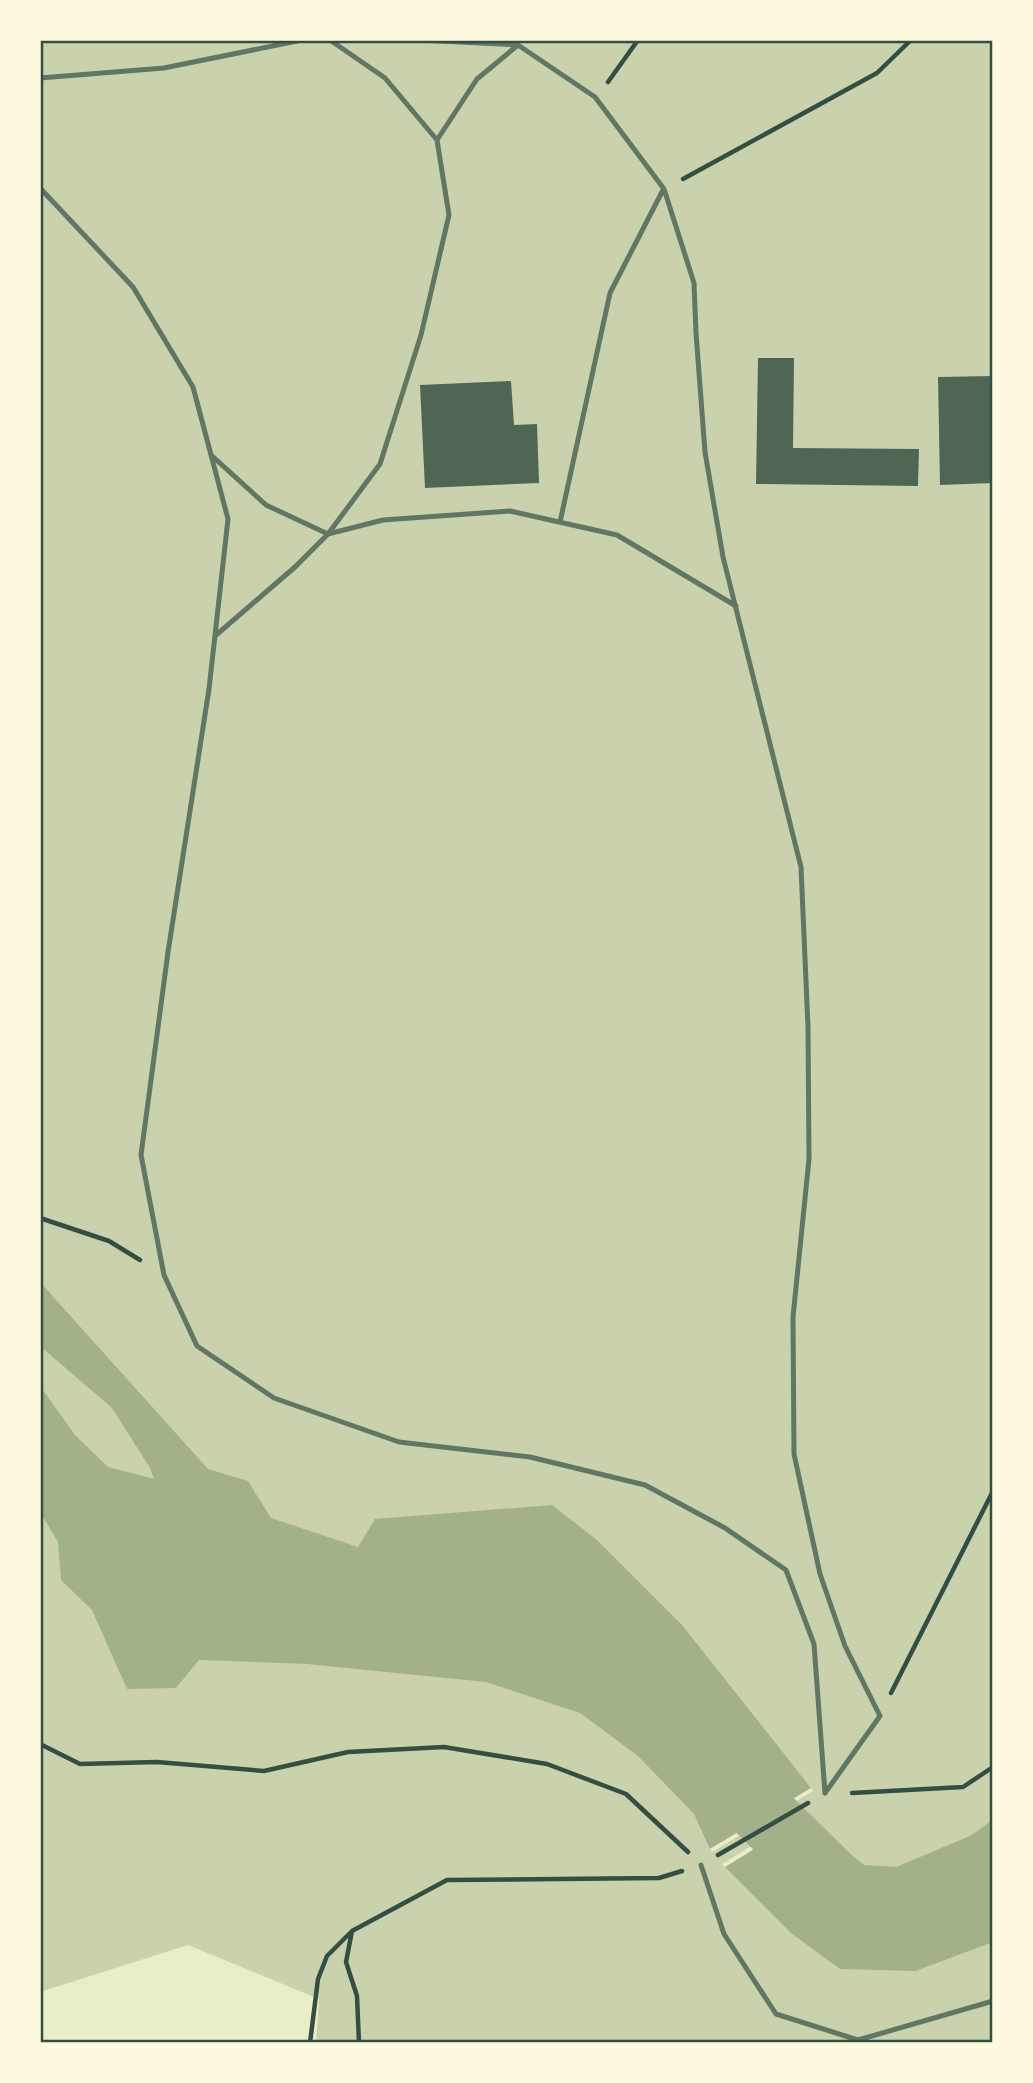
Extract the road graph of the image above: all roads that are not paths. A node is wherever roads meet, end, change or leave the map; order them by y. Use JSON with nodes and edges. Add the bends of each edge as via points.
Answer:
{"nodes":[{"id":1,"x":302,"y":40,"type":"edge"},
{"id":2,"x":330,"y":40,"type":"edge"},
{"id":3,"x":419,"y":40,"type":"edge"},
{"id":4,"x":517,"y":45,"type":"junction"},
{"id":5,"x":40,"y":78,"type":"edge"},
{"id":6,"x":437,"y":140,"type":"junction"},
{"id":7,"x":40,"y":188,"type":"edge"},
{"id":8,"x":664,"y":190,"type":"junction"},
{"id":9,"x":211,"y":455,"type":"junction"},
{"id":10,"x":561,"y":522,"type":"junction"},
{"id":11,"x":328,"y":534,"type":"junction"},
{"id":12,"x":736,"y":606,"type":"junction"},
{"id":13,"x":215,"y":636,"type":"junction"},
{"id":14,"x":701,"y":1864,"type":"road end"},
{"id":15,"x":993,"y":2001,"type":"edge"}],
"edges":[{"from":1,"to":5,"type":"lane","via":[[164,68]]},
{"from":2,"to":6,"type":"lane","via":[[385,78]]},
{"from":3,"to":4,"type":"lane"},
{"from":4,"to":6,"type":"lane","via":[[477,79]]},
{"from":4,"to":8,"type":"lane","via":[[595,97]]},
{"from":6,"to":11,"type":"lane","via":[[449,215],[421,335],[380,464]]},
{"from":7,"to":9,"type":"lane","via":[[133,287],[193,387]]},
{"from":8,"to":10,"type":"lane","via":[[610,293]]},
{"from":8,"to":12,"type":"lane","via":[[694,283],[705,452]]},
{"from":9,"to":11,"type":"lane","via":[[266,505]]},
{"from":9,"to":13,"type":"lane","via":[[228,519]]},
{"from":10,"to":11,"type":"lane","via":[[510,511],[383,520]]},
{"from":10,"to":12,"type":"lane","via":[[617,535]]},
{"from":11,"to":13,"type":"lane"},
{"from":12,"to":13,"type":"lane","via":[[801,867],[809,1159],[793,1317],[793,1454],[820,1574],[845,1646],[880,1716],[825,1793],[814,1644],[786,1570],[725,1528],[645,1485],[530,1457],[399,1442],[274,1398],[197,1346],[164,1275],[141,1155]]},
{"from":14,"to":15,"type":"lane","via":[[724,1934],[776,2014],[858,2040]]}]}
